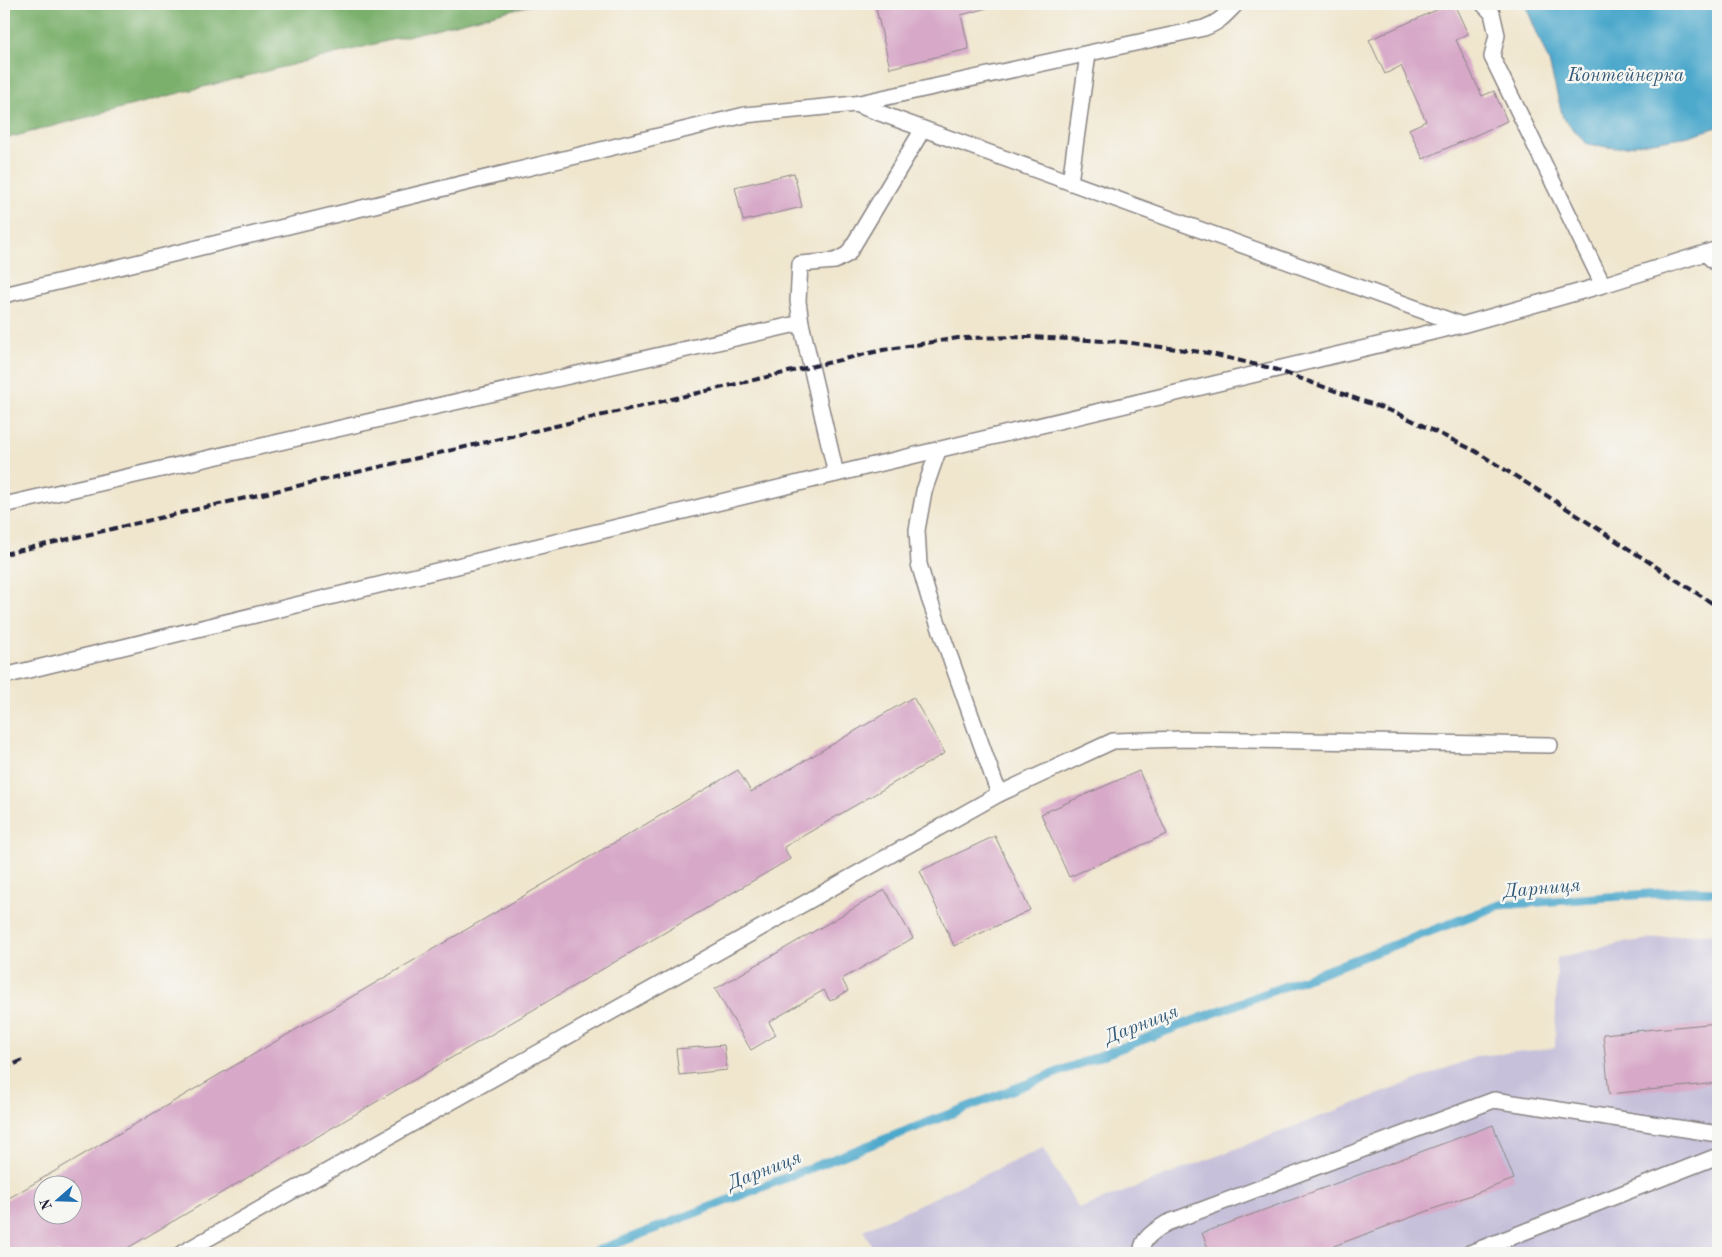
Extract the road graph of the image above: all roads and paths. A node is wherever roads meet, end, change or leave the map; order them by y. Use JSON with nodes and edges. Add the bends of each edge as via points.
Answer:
{"nodes":[{"id":1,"x":1236,"y":4,"type":"edge"},
{"id":2,"x":1483,"y":4,"type":"edge"},
{"id":3,"x":1088,"y":54,"type":"junction"},
{"id":4,"x":855,"y":104,"type":"junction"},
{"id":5,"x":923,"y":129,"type":"junction"},
{"id":6,"x":1070,"y":182,"type":"junction"},
{"id":7,"x":1712,"y":251,"type":"edge"},
{"id":8,"x":1718,"y":265,"type":"edge"},
{"id":9,"x":1603,"y":286,"type":"junction"},
{"id":10,"x":4,"y":295,"type":"edge"},
{"id":11,"x":801,"y":323,"type":"junction"},
{"id":12,"x":1462,"y":325,"type":"junction"},
{"id":13,"x":938,"y":451,"type":"junction"},
{"id":14,"x":836,"y":474,"type":"junction"},
{"id":15,"x":4,"y":504,"type":"edge"},
{"id":16,"x":4,"y":676,"type":"edge"},
{"id":17,"x":1550,"y":745,"type":"dead end"},
{"id":18,"x":999,"y":794,"type":"junction"},
{"id":19,"x":1718,"y":1134,"type":"edge"},
{"id":20,"x":1718,"y":1156,"type":"edge"},
{"id":21,"x":182,"y":1253,"type":"edge"},
{"id":22,"x":1142,"y":1253,"type":"edge"},
{"id":23,"x":1470,"y":1253,"type":"edge"}],
"edges":[{"from":1,"to":3,"type":"lane","via":[[1216,24]]},
{"from":2,"to":9,"type":"lane","via":[[1492,13],[1496,35],[1492,57]]},
{"from":3,"to":4,"type":"lane"},
{"from":3,"to":6,"type":"lane"},
{"from":4,"to":5,"type":"lane"},
{"from":4,"to":10,"type":"lane","via":[[745,115]]},
{"from":5,"to":6,"type":"lane"},
{"from":5,"to":11,"type":"lane","via":[[848,254],[836,261],[800,264],[798,301]]},
{"from":6,"to":12,"type":"lane"},
{"from":7,"to":8,"type":"lane"},
{"from":7,"to":9,"type":"lane"},
{"from":9,"to":12,"type":"lane"},
{"from":11,"to":14,"type":"lane"},
{"from":11,"to":15,"type":"lane"},
{"from":12,"to":13,"type":"lane"},
{"from":13,"to":14,"type":"lane"},
{"from":13,"to":18,"type":"lane","via":[[924,491],[917,530],[920,564],[928,598]]},
{"from":14,"to":16,"type":"lane"},
{"from":17,"to":18,"type":"lane","via":[[1184,739],[1113,741]]},
{"from":18,"to":21,"type":"lane"},
{"from":19,"to":22,"type":"lane","via":[[1494,1100],[1167,1223],[1150,1234],[1141,1248]]},
{"from":20,"to":23,"type":"lane"}]}
